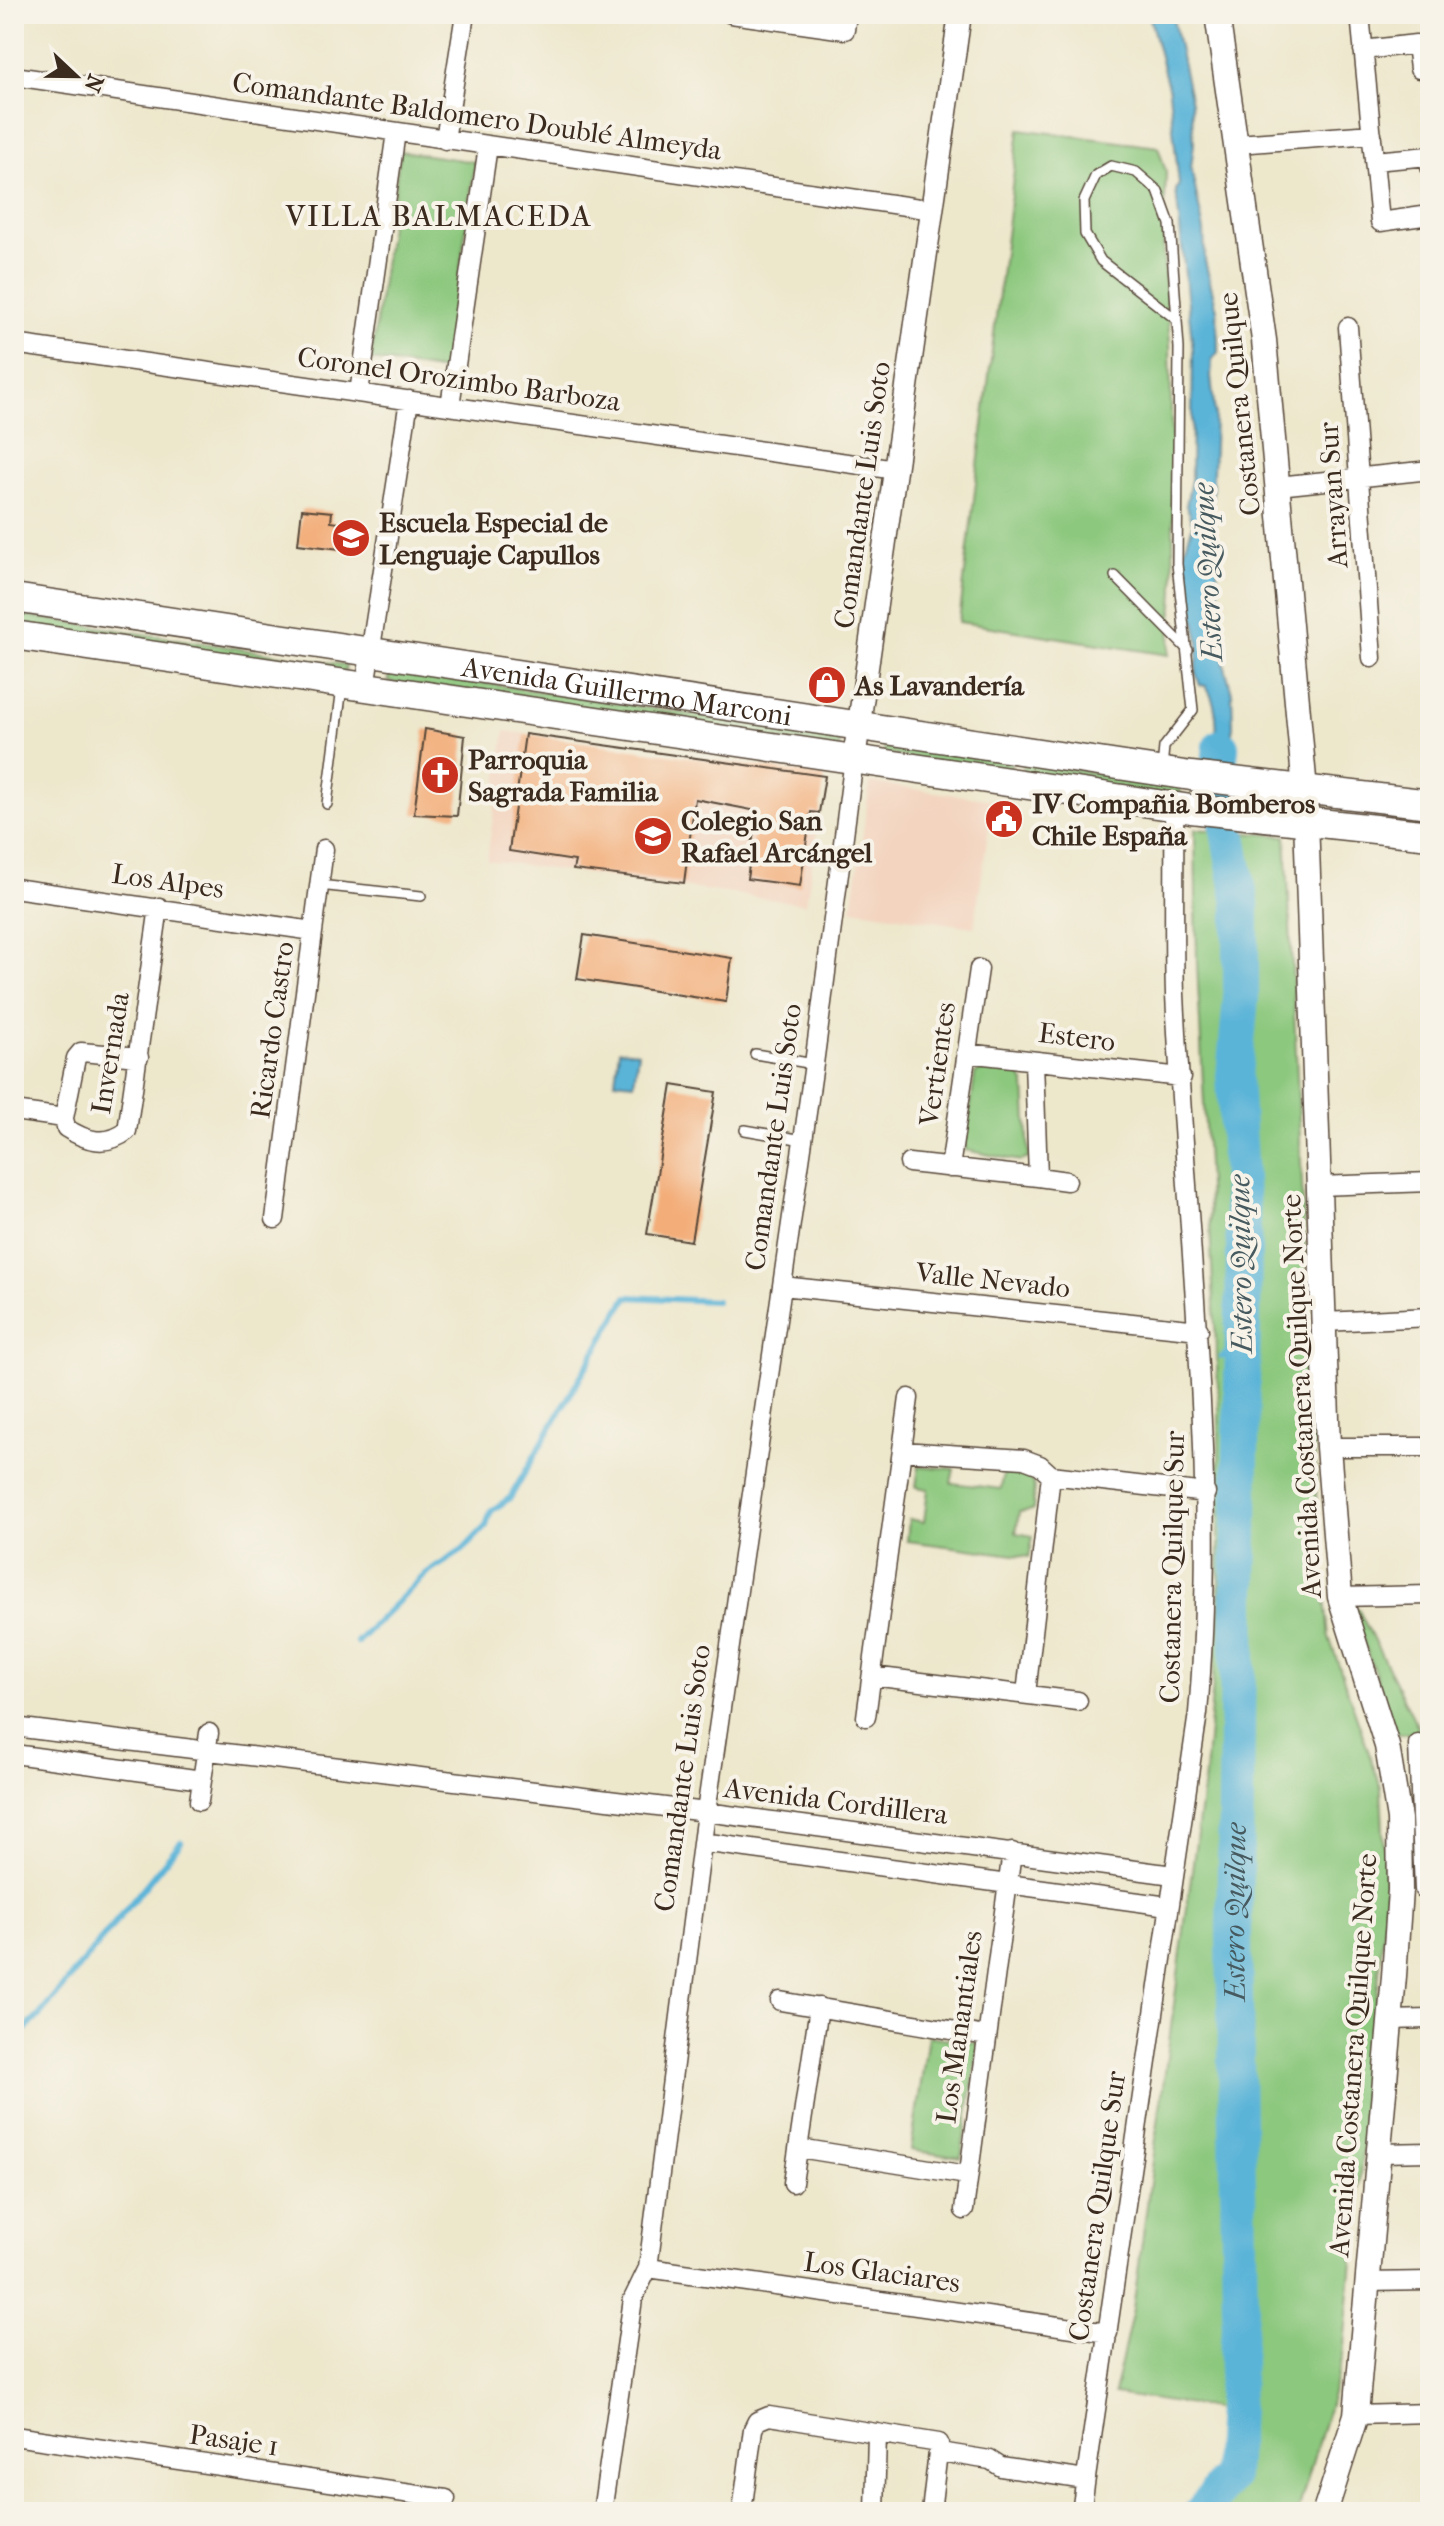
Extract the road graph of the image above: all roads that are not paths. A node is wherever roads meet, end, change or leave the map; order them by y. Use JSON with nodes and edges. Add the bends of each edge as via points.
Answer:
{"nodes":[{"id":1,"x":465,"y":14,"type":"edge"},
{"id":2,"x":960,"y":14,"type":"edge"},
{"id":3,"x":1217,"y":14,"type":"edge"},
{"id":4,"x":1360,"y":14,"type":"edge"},
{"id":5,"x":740,"y":15,"type":"edge"},
{"id":6,"x":846,"y":22,"type":"edge"},
{"id":7,"x":1363,"y":50,"type":"junction"},
{"id":8,"x":1419,"y":69,"type":"dead end"},
{"id":9,"x":14,"y":76,"type":"edge"},
{"id":10,"x":396,"y":132,"type":"junction"},
{"id":11,"x":1372,"y":134,"type":"junction"},
{"id":12,"x":445,"y":140,"type":"junction"},
{"id":13,"x":1237,"y":144,"type":"junction"},
{"id":14,"x":488,"y":146,"type":"junction"},
{"id":15,"x":1374,"y":161,"type":"junction"},
{"id":16,"x":1430,"y":167,"type":"edge"},
{"id":17,"x":933,"y":210,"type":"junction"},
{"id":18,"x":1430,"y":215,"type":"edge"},
{"id":19,"x":1177,"y":320,"type":"junction"},
{"id":20,"x":1348,"y":327,"type":"dead end"},
{"id":21,"x":14,"y":344,"type":"edge"},
{"id":22,"x":359,"y":393,"type":"junction"},
{"id":23,"x":409,"y":400,"type":"junction"},
{"id":24,"x":450,"y":406,"type":"junction"},
{"id":25,"x":896,"y":470,"type":"junction"},
{"id":26,"x":1430,"y":470,"type":"edge"},
{"id":27,"x":1361,"y":479,"type":"junction"},
{"id":28,"x":1278,"y":486,"type":"junction"},
{"id":29,"x":1115,"y":576,"type":"dead end"},
{"id":30,"x":14,"y":598,"type":"edge"},
{"id":31,"x":14,"y":635,"type":"edge"},
{"id":32,"x":1188,"y":650,"type":"junction"},
{"id":33,"x":369,"y":651,"type":"junction"},
{"id":34,"x":1372,"y":658,"type":"dead end"},
{"id":35,"x":354,"y":685,"type":"junction"},
{"id":36,"x":859,"y":726,"type":"junction"},
{"id":37,"x":1019,"y":750,"type":"junction"},
{"id":38,"x":854,"y":759,"type":"junction"},
{"id":39,"x":1162,"y":771,"type":"junction"},
{"id":40,"x":1015,"y":783,"type":"junction"},
{"id":41,"x":1305,"y":790,"type":"junction"},
{"id":42,"x":327,"y":804,"type":"dead end"},
{"id":43,"x":1430,"y":804,"type":"edge"},
{"id":44,"x":1182,"y":808,"type":"junction"},
{"id":45,"x":1306,"y":821,"type":"junction"},
{"id":46,"x":1430,"y":835,"type":"edge"},
{"id":47,"x":324,"y":849,"type":"dead end"},
{"id":48,"x":319,"y":885,"type":"junction"},
{"id":49,"x":14,"y":888,"type":"edge"},
{"id":50,"x":421,"y":896,"type":"dead end"},
{"id":51,"x":159,"y":907,"type":"junction"},
{"id":52,"x":313,"y":931,"type":"junction"},
{"id":53,"x":979,"y":969,"type":"dead end"},
{"id":54,"x":966,"y":1053,"type":"junction"},
{"id":55,"x":755,"y":1054,"type":"dead end"},
{"id":56,"x":139,"y":1057,"type":"junction"},
{"id":57,"x":1034,"y":1061,"type":"junction"},
{"id":58,"x":814,"y":1064,"type":"junction"},
{"id":59,"x":1181,"y":1077,"type":"junction"},
{"id":60,"x":14,"y":1111,"type":"edge"},
{"id":61,"x":64,"y":1118,"type":"junction"},
{"id":62,"x":745,"y":1130,"type":"dead end"},
{"id":63,"x":803,"y":1140,"type":"junction"},
{"id":64,"x":909,"y":1163,"type":"dead end"},
{"id":65,"x":950,"y":1168,"type":"junction"},
{"id":66,"x":1038,"y":1177,"type":"junction"},
{"id":67,"x":1067,"y":1181,"type":"dead end"},
{"id":68,"x":1430,"y":1182,"type":"edge"},
{"id":69,"x":1319,"y":1186,"type":"junction"},
{"id":70,"x":275,"y":1219,"type":"dead end"},
{"id":71,"x":782,"y":1286,"type":"junction"},
{"id":72,"x":1430,"y":1317,"type":"edge"},
{"id":73,"x":1324,"y":1322,"type":"junction"},
{"id":74,"x":1199,"y":1330,"type":"junction"},
{"id":75,"x":909,"y":1398,"type":"dead end"},
{"id":76,"x":1328,"y":1447,"type":"junction"},
{"id":77,"x":1430,"y":1447,"type":"edge"},
{"id":78,"x":902,"y":1451,"type":"junction"},
{"id":79,"x":1051,"y":1475,"type":"junction"},
{"id":80,"x":1206,"y":1493,"type":"junction"},
{"id":81,"x":1430,"y":1595,"type":"edge"},
{"id":82,"x":1340,"y":1597,"type":"junction"},
{"id":83,"x":872,"y":1676,"type":"junction"},
{"id":84,"x":1026,"y":1694,"type":"junction"},
{"id":85,"x":1078,"y":1701,"type":"dead end"},
{"id":86,"x":866,"y":1717,"type":"dead end"},
{"id":87,"x":14,"y":1727,"type":"edge"},
{"id":88,"x":209,"y":1733,"type":"dead end"},
{"id":89,"x":1424,"y":1744,"type":"edge"},
{"id":90,"x":1387,"y":1746,"type":"junction"},
{"id":91,"x":206,"y":1753,"type":"junction"},
{"id":92,"x":14,"y":1754,"type":"edge"},
{"id":93,"x":202,"y":1780,"type":"junction"},
{"id":94,"x":199,"y":1801,"type":"dead end"},
{"id":95,"x":706,"y":1812,"type":"junction"},
{"id":96,"x":702,"y":1842,"type":"junction"},
{"id":97,"x":1012,"y":1852,"type":"junction"},
{"id":98,"x":1173,"y":1875,"type":"junction"},
{"id":99,"x":1008,"y":1884,"type":"junction"},
{"id":100,"x":1418,"y":1890,"type":"edge"},
{"id":101,"x":1168,"y":1906,"type":"junction"},
{"id":102,"x":780,"y":2001,"type":"dead end"},
{"id":103,"x":819,"y":2007,"type":"junction"},
{"id":104,"x":1430,"y":2019,"type":"edge"},
{"id":105,"x":1389,"y":2020,"type":"junction"},
{"id":106,"x":986,"y":2036,"type":"junction"},
{"id":107,"x":799,"y":2148,"type":"junction"},
{"id":108,"x":1430,"y":2152,"type":"edge"},
{"id":109,"x":1380,"y":2153,"type":"junction"},
{"id":110,"x":967,"y":2175,"type":"junction"},
{"id":111,"x":793,"y":2183,"type":"dead end"},
{"id":112,"x":964,"y":2210,"type":"dead end"},
{"id":113,"x":648,"y":2268,"type":"junction"},
{"id":114,"x":1430,"y":2281,"type":"edge"},
{"id":115,"x":1366,"y":2282,"type":"junction"},
{"id":116,"x":1108,"y":2333,"type":"junction"},
{"id":117,"x":1430,"y":2413,"type":"edge"},
{"id":118,"x":1356,"y":2415,"type":"junction"},
{"id":119,"x":877,"y":2433,"type":"junction"},
{"id":120,"x":14,"y":2436,"type":"edge"},
{"id":121,"x":940,"y":2452,"type":"junction"},
{"id":122,"x":1085,"y":2480,"type":"junction"},
{"id":123,"x":446,"y":2499,"type":"dead end"},
{"id":124,"x":602,"y":2512,"type":"edge"},
{"id":125,"x":742,"y":2512,"type":"edge"},
{"id":126,"x":875,"y":2512,"type":"edge"},
{"id":127,"x":931,"y":2512,"type":"edge"},
{"id":128,"x":1081,"y":2512,"type":"edge"},
{"id":129,"x":1325,"y":2512,"type":"edge"}],
"edges":[{"from":1,"to":12,"type":"street"},
{"from":2,"to":17,"type":"street","name":"Comandante Luis Soto"},
{"from":3,"to":13,"type":"main road","name":"Costanera Quilque"},
{"from":4,"to":7,"type":"street"},
{"from":5,"to":6,"type":"street"},
{"from":7,"to":8,"type":"street","via":[[1416,44]]},
{"from":7,"to":11,"type":"street"},
{"from":9,"to":10,"type":"street","name":"Comandante Baldomero Doublé Almeyda"},
{"from":10,"to":12,"type":"street","name":"Comandante Baldomero Doublé Almeyda"},
{"from":10,"to":22,"type":"street"},
{"from":11,"to":13,"type":"street"},
{"from":11,"to":15,"type":"street"},
{"from":12,"to":14,"type":"street","name":"Comandante Baldomero Doublé Almeyda"},
{"from":13,"to":28,"type":"main road","name":"Costanera Quilque"},
{"from":14,"to":17,"type":"street","name":"Comandante Baldomero Doublé Almeyda"},
{"from":14,"to":24,"type":"street"},
{"from":15,"to":16,"type":"street","via":[[1429,156]]},
{"from":15,"to":18,"type":"street","via":[[1380,222]]},
{"from":17,"to":25,"type":"street","name":"Comandante Luis Soto"},
{"from":19,"to":19,"type":"lane","via":[[1170,224],[1158,191],[1136,172],[1111,166],[1096,175],[1084,201],[1085,234],[1101,261]]},
{"from":19,"to":32,"type":"lane","via":[[1177,564]]},
{"from":20,"to":27,"type":"street","name":"Arrayan Sur"},
{"from":21,"to":22,"type":"street","name":"Coronel Orozimbo Barboza"},
{"from":22,"to":23,"type":"street","name":"Coronel Orozimbo Barboza"},
{"from":23,"to":24,"type":"street","name":"Coronel Orozimbo Barboza"},
{"from":23,"to":33,"type":"street"},
{"from":24,"to":25,"type":"street","name":"Coronel Orozimbo Barboza"},
{"from":25,"to":36,"type":"street","name":"Comandante Luis Soto"},
{"from":26,"to":27,"type":"street"},
{"from":27,"to":28,"type":"street"},
{"from":27,"to":34,"type":"street","name":"Arrayan Sur"},
{"from":28,"to":41,"type":"main road","name":"Costanera Quilque"},
{"from":29,"to":32,"type":"lane"},
{"from":30,"to":33,"type":"main road","name":"Avenida Guillermo Marconi"},
{"from":31,"to":35,"type":"main road","name":"Avenida Guillermo Marconi"},
{"from":32,"to":39,"type":"lane","via":[[1193,710],[1164,747]]},
{"from":33,"to":35,"type":"street"},
{"from":33,"to":36,"type":"main road","name":"Avenida Guillermo Marconi"},
{"from":35,"to":38,"type":"main road","name":"Avenida Guillermo Marconi"},
{"from":35,"to":42,"type":"lane"},
{"from":36,"to":37,"type":"main road","name":"Avenida Guillermo Marconi"},
{"from":36,"to":38,"type":"street","name":"Comandante Luis Soto"},
{"from":37,"to":39,"type":"main road","name":"Avenida Guillermo Marconi"},
{"from":37,"to":40,"type":"main road"},
{"from":38,"to":40,"type":"main road","name":"Avenida Guillermo Marconi"},
{"from":38,"to":58,"type":"street","name":"Comandante Luis Soto"},
{"from":39,"to":41,"type":"main road","name":"Avenida Guillermo Marconi"},
{"from":40,"to":44,"type":"main road","name":"Avenida Guillermo Marconi"},
{"from":41,"to":43,"type":"main road","name":"Avenida Guillermo Marconi"},
{"from":41,"to":45,"type":"main road","name":"Avenida Costanera Quilque Norte"},
{"from":44,"to":45,"type":"main road","name":"Avenida Guillermo Marconi"},
{"from":44,"to":59,"type":"street","name":"Costanera Quilque Sur","via":[[1175,992]]},
{"from":45,"to":46,"type":"main road","name":"Avenida Guillermo Marconi"},
{"from":45,"to":69,"type":"main road","name":"Avenida Costanera Quilque Norte"},
{"from":47,"to":48,"type":"street","name":"Ricardo Castro"},
{"from":48,"to":50,"type":"lane"},
{"from":48,"to":52,"type":"street","name":"Ricardo Castro"},
{"from":49,"to":51,"type":"street","name":"Los Alpes"},
{"from":51,"to":52,"type":"street","name":"Los Alpes"},
{"from":51,"to":56,"type":"street","name":"Invernada"},
{"from":52,"to":70,"type":"street","name":"Ricardo Castro"},
{"from":53,"to":54,"type":"street","name":"Vertientes"},
{"from":54,"to":57,"type":"street","name":"Estero"},
{"from":54,"to":65,"type":"street","name":"Vertientes"},
{"from":55,"to":58,"type":"lane"},
{"from":56,"to":61,"type":"street","via":[[81,1052]]},
{"from":56,"to":61,"type":"street","name":"Invernada","via":[[127,1131],[116,1139],[81,1138],[66,1128]]},
{"from":57,"to":59,"type":"street","name":"Estero"},
{"from":57,"to":66,"type":"street"},
{"from":58,"to":63,"type":"street","name":"Comandante Luis Soto"},
{"from":59,"to":74,"type":"street","name":"Costanera Quilque Sur"},
{"from":60,"to":61,"type":"street"},
{"from":62,"to":63,"type":"lane"},
{"from":63,"to":71,"type":"street","name":"Comandante Luis Soto"},
{"from":64,"to":65,"type":"street","name":"Vertientes"},
{"from":65,"to":66,"type":"street","name":"Vertientes"},
{"from":66,"to":67,"type":"street","name":"Vertientes"},
{"from":68,"to":69,"type":"street"},
{"from":69,"to":73,"type":"main road","name":"Avenida Costanera Quilque Norte"},
{"from":71,"to":74,"type":"street","name":"Valle Nevado"},
{"from":71,"to":95,"type":"street","name":"Comandante Luis Soto"},
{"from":72,"to":73,"type":"street"},
{"from":73,"to":76,"type":"main road","name":"Avenida Costanera Quilque Norte"},
{"from":74,"to":80,"type":"street","name":"Costanera Quilque Sur"},
{"from":75,"to":78,"type":"street"},
{"from":76,"to":77,"type":"street"},
{"from":76,"to":82,"type":"main road","name":"Avenida Costanera Quilque Norte"},
{"from":78,"to":79,"type":"street","via":[[1024,1459]]},
{"from":78,"to":83,"type":"street"},
{"from":79,"to":80,"type":"street"},
{"from":79,"to":84,"type":"street"},
{"from":80,"to":98,"type":"street","name":"Costanera Quilque Sur","via":[[1202,1671]]},
{"from":81,"to":82,"type":"street"},
{"from":82,"to":90,"type":"main road","name":"Avenida Costanera Quilque Norte"},
{"from":83,"to":84,"type":"street"},
{"from":83,"to":86,"type":"street"},
{"from":84,"to":85,"type":"street"},
{"from":87,"to":91,"type":"street","name":"Avenida Cordillera"},
{"from":88,"to":91,"type":"street"},
{"from":89,"to":90,"type":"street"},
{"from":89,"to":100,"type":"street","name":"Avenida Costanera Quilque Norte"},
{"from":90,"to":100,"type":"main road","name":"Avenida Costanera Quilque Norte"},
{"from":91,"to":93,"type":"street"},
{"from":91,"to":95,"type":"street","name":"Avenida Cordillera"},
{"from":92,"to":93,"type":"street"},
{"from":93,"to":94,"type":"street"},
{"from":95,"to":96,"type":"street","name":"Comandante Luis Soto"},
{"from":95,"to":97,"type":"street","name":"Avenida Cordillera"},
{"from":96,"to":99,"type":"street","name":"Avenida Cordillera"},
{"from":96,"to":113,"type":"street","name":"Comandante Luis Soto"},
{"from":97,"to":98,"type":"street","name":"Avenida Cordillera"},
{"from":97,"to":99,"type":"street","name":"Los Manantiales"},
{"from":98,"to":101,"type":"street","name":"Costanera Quilque Sur"},
{"from":99,"to":101,"type":"street","name":"Avenida Cordillera"},
{"from":99,"to":106,"type":"street","name":"Los Manantiales"},
{"from":100,"to":105,"type":"main road","name":"Avenida Costanera Quilque Norte"},
{"from":101,"to":116,"type":"street","name":"Costanera Quilque Sur"},
{"from":102,"to":103,"type":"street"},
{"from":103,"to":106,"type":"street"},
{"from":103,"to":107,"type":"street"},
{"from":104,"to":105,"type":"street"},
{"from":105,"to":109,"type":"main road","name":"Avenida Costanera Quilque Norte"},
{"from":106,"to":110,"type":"street","name":"Los Manantiales"},
{"from":107,"to":110,"type":"street"},
{"from":107,"to":111,"type":"street"},
{"from":108,"to":109,"type":"street"},
{"from":109,"to":115,"type":"main road","name":"Avenida Costanera Quilque Norte"},
{"from":110,"to":112,"type":"street","name":"Los Manantiales"},
{"from":113,"to":116,"type":"street","name":"Los Glaciares"},
{"from":113,"to":124,"type":"street","via":[[633,2299]]},
{"from":114,"to":115,"type":"street"},
{"from":115,"to":118,"type":"main road","name":"Avenida Costanera Quilque Norte"},
{"from":116,"to":122,"type":"street","name":"Costanera Quilque Sur"},
{"from":117,"to":118,"type":"street"},
{"from":118,"to":129,"type":"main road","name":"Avenida Costanera Quilque Norte"},
{"from":119,"to":121,"type":"street","via":[[934,2441]]},
{"from":119,"to":125,"type":"street","via":[[763,2417],[753,2429]]},
{"from":119,"to":126,"type":"street"},
{"from":120,"to":123,"type":"street","name":"Pasaje 1"},
{"from":121,"to":122,"type":"street"},
{"from":121,"to":127,"type":"street"},
{"from":122,"to":128,"type":"street","name":"Costanera Quilque Sur"}]}
